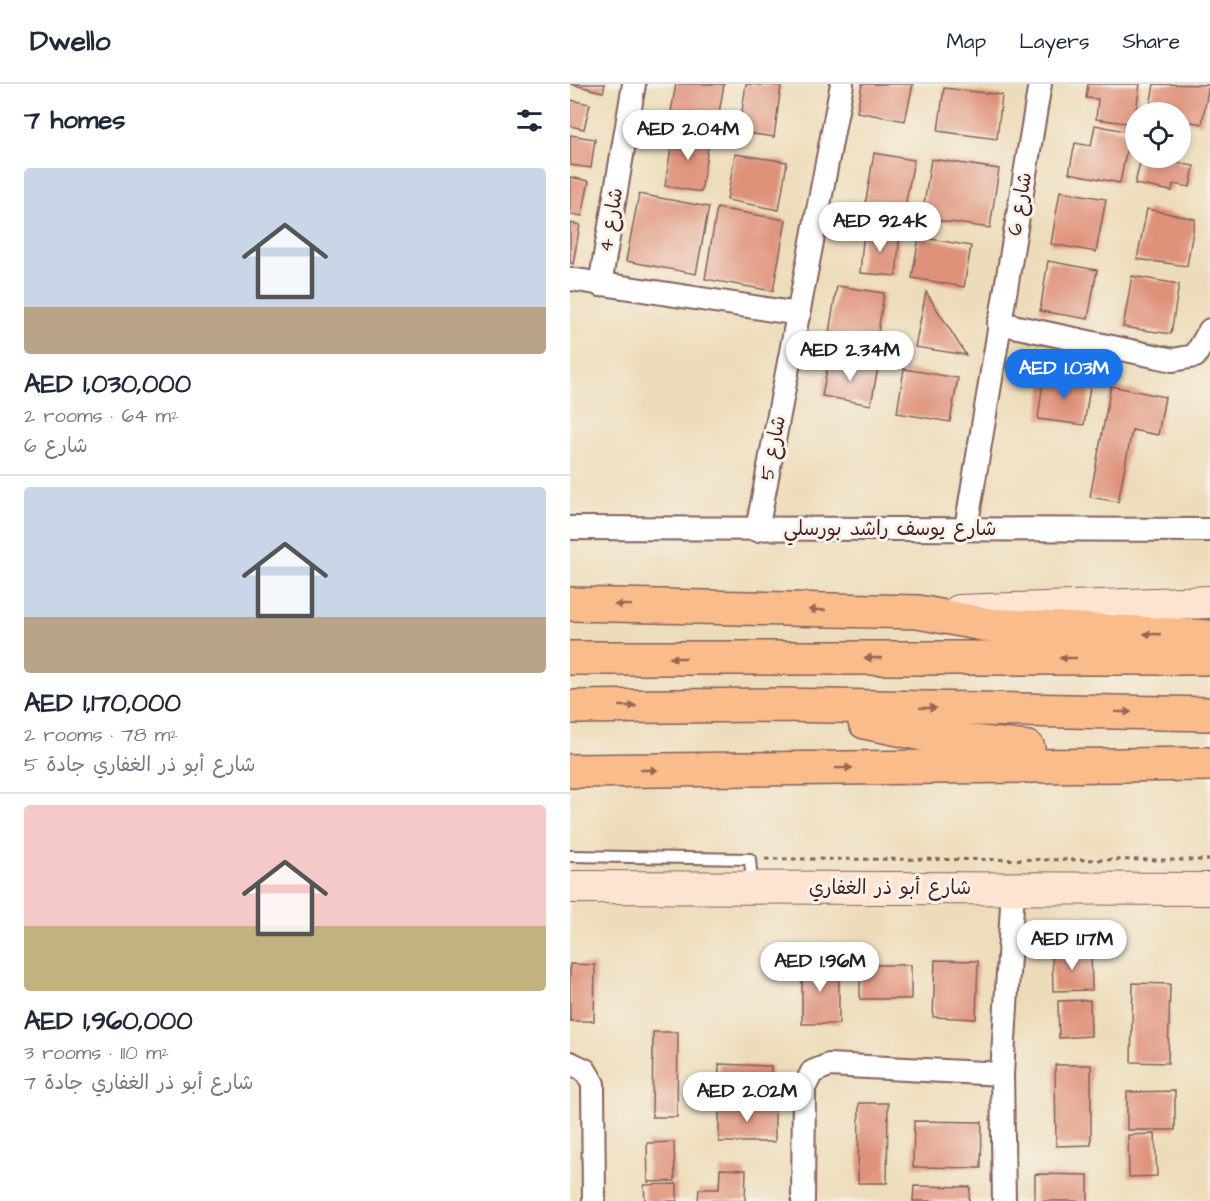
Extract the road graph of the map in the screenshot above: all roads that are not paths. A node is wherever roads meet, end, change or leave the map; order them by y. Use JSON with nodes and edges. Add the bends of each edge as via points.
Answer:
{"nodes":[{"id":1,"x":634,"y":84,"type":"edge"},
{"id":2,"x":842,"y":84,"type":"edge"},
{"id":3,"x":1040,"y":84,"type":"edge"},
{"id":4,"x":570,"y":279,"type":"edge"},
{"id":5,"x":600,"y":285,"type":"junction"},
{"id":6,"x":799,"y":314,"type":"junction"},
{"id":7,"x":999,"y":323,"type":"junction"},
{"id":8,"x":1210,"y":330,"type":"edge"},
{"id":9,"x":570,"y":528,"type":"edge"},
{"id":10,"x":966,"y":528,"type":"junction"},
{"id":11,"x":757,"y":530,"type":"junction"},
{"id":12,"x":1210,"y":530,"type":"edge"},
{"id":13,"x":1210,"y":602,"type":"edge"},
{"id":14,"x":570,"y":604,"type":"edge"},
{"id":15,"x":918,"y":612,"type":"junction"},
{"id":16,"x":1210,"y":637,"type":"edge"},
{"id":17,"x":570,"y":658,"type":"edge"},
{"id":18,"x":1210,"y":658,"type":"edge"},
{"id":19,"x":782,"y":705,"type":"junction"},
{"id":20,"x":570,"y":707,"type":"edge"},
{"id":21,"x":1210,"y":714,"type":"edge"},
{"id":22,"x":1173,"y":764,"type":"junction"},
{"id":23,"x":1210,"y":764,"type":"edge"},
{"id":24,"x":570,"y":771,"type":"edge"},
{"id":25,"x":570,"y":856,"type":"edge"},
{"id":26,"x":751,"y":873,"type":"junction"},
{"id":27,"x":570,"y":887,"type":"edge"},
{"id":28,"x":1013,"y":889,"type":"junction"},
{"id":29,"x":1210,"y":889,"type":"edge"},
{"id":30,"x":570,"y":1063,"type":"edge"},
{"id":31,"x":1002,"y":1074,"type":"junction"},
{"id":32,"x":594,"y":1201,"type":"edge"},
{"id":33,"x":803,"y":1201,"type":"edge"},
{"id":34,"x":1004,"y":1201,"type":"edge"}],
"edges":[{"from":1,"to":5,"type":"street","name":"شارع 4"},
{"from":2,"to":6,"type":"street","name":"شارع 5"},
{"from":3,"to":7,"type":"street","name":"شارع 6"},
{"from":4,"to":5,"type":"street"},
{"from":5,"to":6,"type":"street"},
{"from":6,"to":11,"type":"street","name":"شارع 5"},
{"from":7,"to":8,"type":"street","via":[[1173,360],[1195,356]]},
{"from":7,"to":10,"type":"street","name":"شارع 6"},
{"from":9,"to":11,"type":"street","name":"شارع يوسف راشد بورسلي"},
{"from":10,"to":11,"type":"street","name":"شارع يوسف راشد بورسلي"},
{"from":10,"to":12,"type":"street","name":"شارع يوسف راشد بورسلي"},
{"from":13,"to":15,"type":"street"},
{"from":15,"to":14,"type":"highway","one_way":true},
{"from":16,"to":15,"type":"highway","one_way":true,"via":[[988,625]]},
{"from":18,"to":17,"type":"highway","one_way":true},
{"from":20,"to":19,"type":"highway","one_way":true},
{"from":19,"to":21,"type":"highway","one_way":true},
{"from":19,"to":22,"type":"highway","via":[[952,740]]},
{"from":22,"to":23,"type":"highway"},
{"from":24,"to":22,"type":"highway","one_way":true},
{"from":25,"to":26,"type":"lane"},
{"from":26,"to":27,"type":"street","name":"شارع أبو ذر الغفاري"},
{"from":26,"to":28,"type":"street","name":"شارع أبو ذر الغفاري"},
{"from":28,"to":29,"type":"street","name":"شارع أبو ذر الغفاري"},
{"from":28,"to":31,"type":"street"},
{"from":30,"to":32,"type":"street","via":[[585,1070],[593,1084]]},
{"from":31,"to":33,"type":"street","via":[[829,1065],[812,1072],[804,1088]]},
{"from":31,"to":34,"type":"street"}]}
